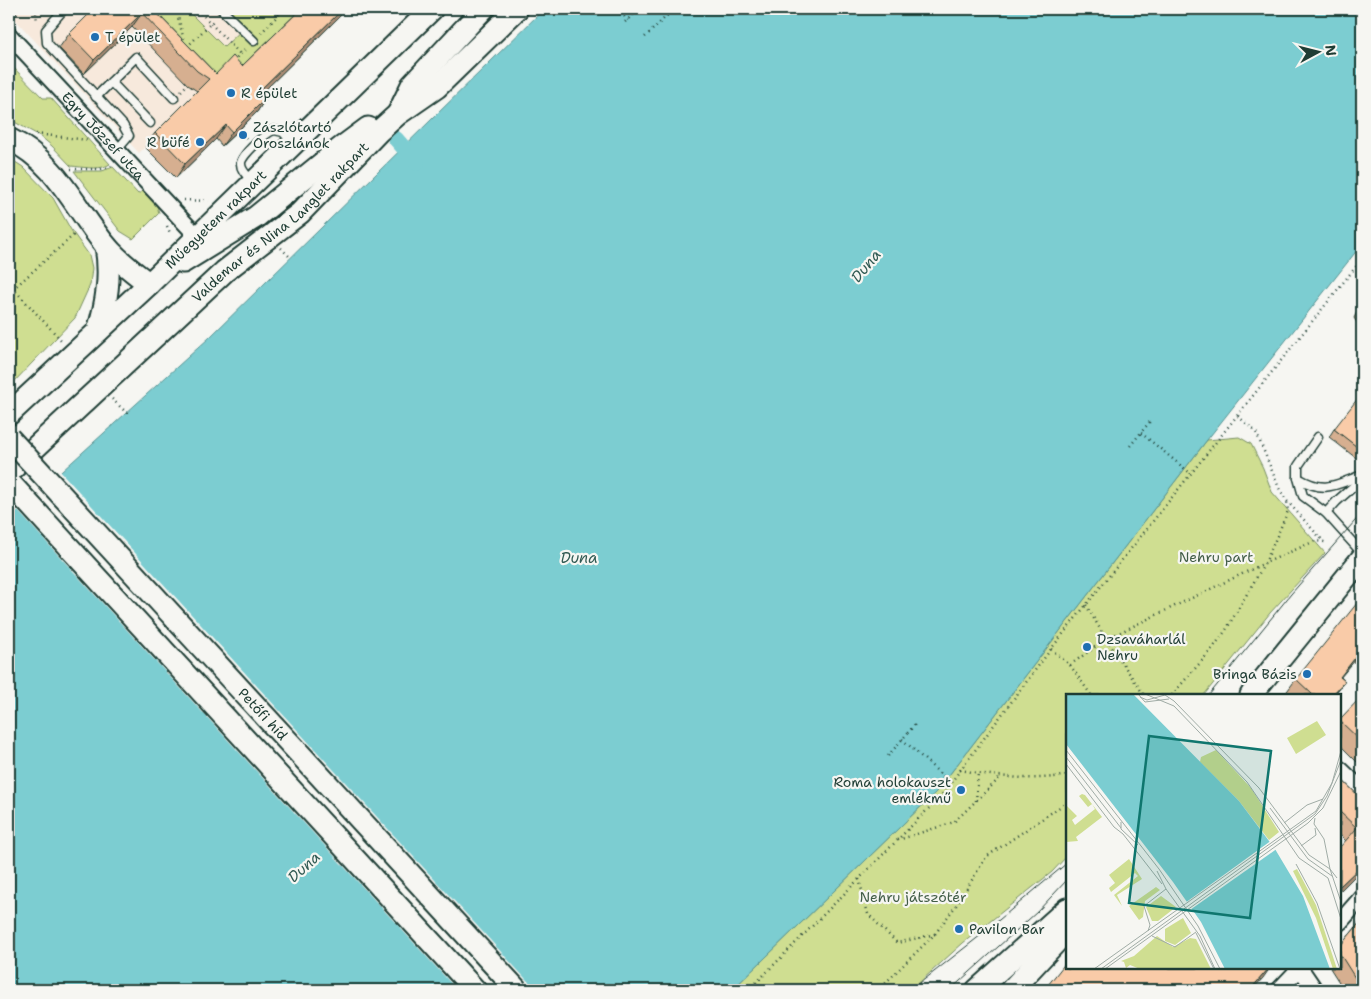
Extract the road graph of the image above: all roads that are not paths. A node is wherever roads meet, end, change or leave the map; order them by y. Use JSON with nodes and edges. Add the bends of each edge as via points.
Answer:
{"nodes":[{"id":1,"x":13,"y":9,"type":"edge"},
{"id":2,"x":64,"y":9,"type":"edge"},
{"id":3,"x":221,"y":9,"type":"edge"},
{"id":4,"x":432,"y":9,"type":"edge"},
{"id":5,"x":483,"y":9,"type":"edge"},
{"id":6,"x":517,"y":9,"type":"edge"},
{"id":7,"x":9,"y":13,"type":"edge"},
{"id":8,"x":9,"y":35,"type":"edge"},
{"id":9,"x":254,"y":41,"type":"dead end"},
{"id":10,"x":111,"y":82,"type":"junction"},
{"id":11,"x":96,"y":97,"type":"junction"},
{"id":12,"x":174,"y":98,"type":"dead end"},
{"id":13,"x":398,"y":114,"type":"junction"},
{"id":14,"x":150,"y":123,"type":"dead end"},
{"id":15,"x":9,"y":140,"type":"edge"},
{"id":16,"x":117,"y":150,"type":"junction"},
{"id":17,"x":197,"y":236,"type":"junction"},
{"id":18,"x":106,"y":246,"type":"junction"},
{"id":19,"x":149,"y":284,"type":"junction"},
{"id":20,"x":98,"y":331,"type":"junction"},
{"id":21,"x":9,"y":414,"type":"edge"},
{"id":22,"x":1318,"y":437,"type":"dead end"},
{"id":23,"x":9,"y":438,"type":"edge"},
{"id":24,"x":9,"y":472,"type":"edge"},
{"id":25,"x":1362,"y":477,"type":"edge"},
{"id":26,"x":1298,"y":478,"type":"junction"},
{"id":27,"x":9,"y":482,"type":"edge"},
{"id":28,"x":1326,"y":514,"type":"junction"},
{"id":29,"x":1362,"y":553,"type":"edge"},
{"id":30,"x":1362,"y":558,"type":"edge"},
{"id":31,"x":1256,"y":693,"type":"edge"},
{"id":32,"x":1341,"y":770,"type":"edge"},
{"id":33,"x":1362,"y":790,"type":"edge"},
{"id":34,"x":1362,"y":897,"type":"edge"},
{"id":35,"x":1066,"y":910,"type":"edge"},
{"id":36,"x":1341,"y":921,"type":"edge"},
{"id":37,"x":1066,"y":928,"type":"edge"},
{"id":38,"x":1299,"y":969,"type":"edge"},
{"id":39,"x":1301,"y":969,"type":"edge"},
{"id":40,"x":1009,"y":982,"type":"edge"},
{"id":41,"x":981,"y":987,"type":"edge"},
{"id":42,"x":475,"y":990,"type":"edge"},
{"id":43,"x":517,"y":990,"type":"edge"},
{"id":44,"x":1279,"y":990,"type":"edge"},
{"id":45,"x":1315,"y":990,"type":"edge"}],
"edges":[{"from":1,"to":7,"type":"lane"},
{"from":2,"to":11,"type":"lane","via":[[46,30],[47,43]]},
{"from":3,"to":9,"type":"lane"},
{"from":4,"to":17,"type":"main road","name":"Műegyetem rakpart"},
{"from":5,"to":13,"type":"main road","via":[[412,85]]},
{"from":6,"to":13,"type":"main road","name":"Valdemar és Nina Langlet rakpart","via":[[437,86]]},
{"from":8,"to":16,"type":"street","name":"Egry József utca"},
{"from":10,"to":11,"type":"lane"},
{"from":10,"to":12,"type":"lane","via":[[136,57]]},
{"from":10,"to":14,"type":"lane"},
{"from":11,"to":16,"type":"lane","via":[[128,133]]},
{"from":13,"to":19,"type":"main road","via":[[364,130],[256,217]]},
{"from":13,"to":24,"type":"main road","name":"Valdemar és Nina Langlet rakpart","via":[[300,213],[225,271]]},
{"from":15,"to":18,"type":"main road","via":[[49,168]]},
{"from":16,"to":17,"type":"street","name":"Egry József utca"},
{"from":17,"to":19,"type":"main road","name":"Műegyetem rakpart"},
{"from":18,"to":19,"type":"main road"},
{"from":18,"to":20,"type":"main road","via":[[108,295]]},
{"from":19,"to":20,"type":"main road"},
{"from":20,"to":21,"type":"main road"},
{"from":22,"to":26,"type":"lane","via":[[1298,466]]},
{"from":23,"to":43,"type":"main road","name":"Petőfi híd","bridge":true},
{"from":25,"to":26,"type":"lane","via":[[1327,488],[1310,485]]},
{"from":25,"to":28,"type":"lane"},
{"from":26,"to":28,"type":"lane","via":[[1303,496]]},
{"from":27,"to":42,"type":"main road"},
{"from":28,"to":29,"type":"lane"},
{"from":30,"to":31,"type":"main road"},
{"from":32,"to":33,"type":"street"},
{"from":34,"to":36,"type":"street"},
{"from":35,"to":41,"type":"main road"},
{"from":37,"to":40,"type":"main road","via":[[1057,941]]},
{"from":38,"to":44,"type":"street"},
{"from":39,"to":45,"type":"street"},
{"from":40,"to":41,"type":"lane","via":[[994,976]]}]}
